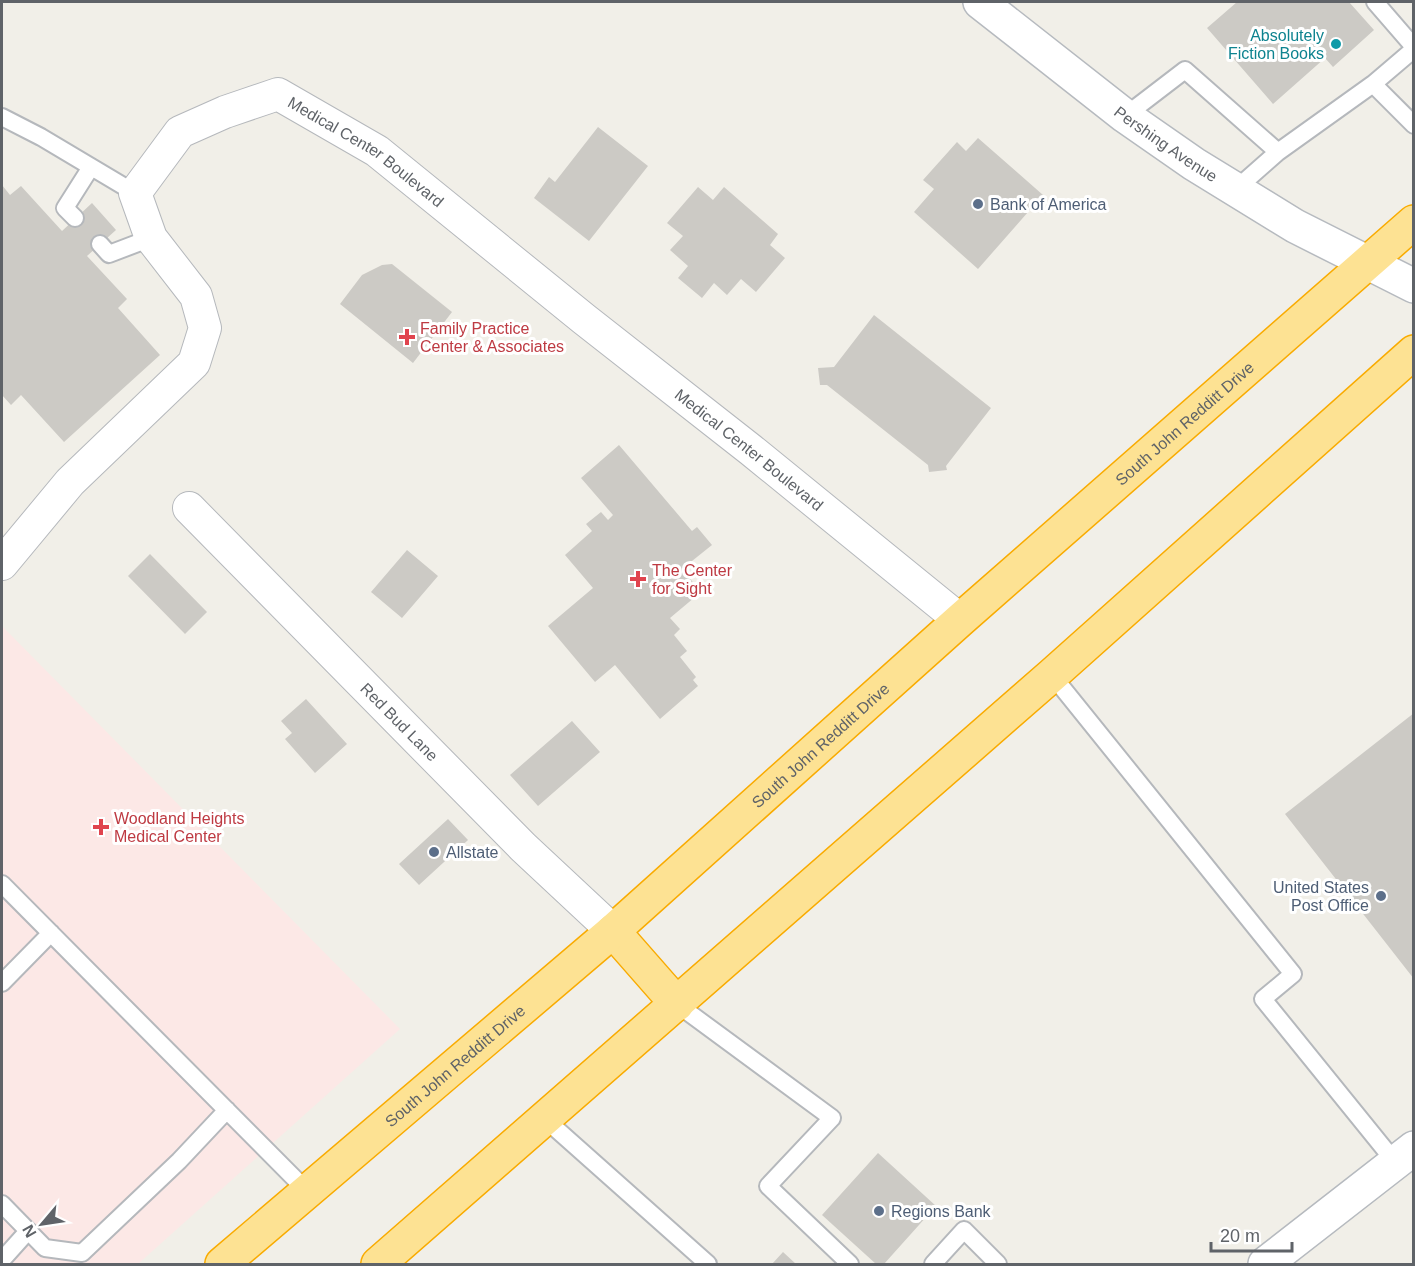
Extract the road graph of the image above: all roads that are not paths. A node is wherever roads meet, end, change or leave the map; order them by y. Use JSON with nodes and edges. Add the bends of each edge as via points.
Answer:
{"nodes":[{"id":1,"x":980,"y":2,"type":"edge"},
{"id":2,"x":1375,"y":2,"type":"edge"},
{"id":3,"x":1413,"y":48,"type":"edge"},
{"id":4,"x":1373,"y":84,"type":"junction"},
{"id":5,"x":1125,"y":116,"type":"junction"},
{"id":6,"x":2,"y":117,"type":"edge"},
{"id":7,"x":1413,"y":125,"type":"edge"},
{"id":8,"x":1278,"y":152,"type":"junction"},
{"id":9,"x":91,"y":167,"type":"junction"},
{"id":10,"x":1236,"y":189,"type":"junction"},
{"id":11,"x":135,"y":193,"type":"junction"},
{"id":12,"x":75,"y":218,"type":"dead end"},
{"id":13,"x":1413,"y":222,"type":"edge"},
{"id":14,"x":151,"y":238,"type":"junction"},
{"id":15,"x":100,"y":244,"type":"dead end"},
{"id":16,"x":1368,"y":262,"type":"junction"},
{"id":17,"x":1413,"y":286,"type":"edge"},
{"id":18,"x":1413,"y":352,"type":"edge"},
{"id":19,"x":189,"y":508,"type":"dead end"},
{"id":20,"x":2,"y":564,"type":"edge"},
{"id":21,"x":960,"y":620,"type":"junction"},
{"id":22,"x":1052,"y":675,"type":"junction"},
{"id":23,"x":2,"y":885,"type":"edge"},
{"id":24,"x":613,"y":931,"type":"junction"},
{"id":25,"x":51,"y":933,"type":"junction"},
{"id":26,"x":2,"y":983,"type":"edge"},
{"id":27,"x":677,"y":1004,"type":"junction"},
{"id":28,"x":227,"y":1110,"type":"junction"},
{"id":29,"x":545,"y":1119,"type":"junction"},
{"id":30,"x":1404,"y":1155,"type":"edge"},
{"id":31,"x":307,"y":1191,"type":"junction"},
{"id":32,"x":2,"y":1204,"type":"edge"},
{"id":33,"x":28,"y":1231,"type":"junction"},
{"id":34,"x":2,"y":1260,"type":"edge"},
{"id":35,"x":222,"y":1264,"type":"edge"},
{"id":36,"x":378,"y":1264,"type":"edge"},
{"id":37,"x":708,"y":1264,"type":"edge"},
{"id":38,"x":850,"y":1264,"type":"edge"},
{"id":39,"x":933,"y":1264,"type":"edge"},
{"id":40,"x":998,"y":1264,"type":"edge"},
{"id":41,"x":1265,"y":1264,"type":"edge"}],
"edges":[{"from":1,"to":5,"type":"street","name":"Pershing Avenue"},
{"from":2,"to":3,"type":"lane"},
{"from":3,"to":4,"type":"lane"},
{"from":4,"to":7,"type":"lane"},
{"from":4,"to":8,"type":"lane"},
{"from":5,"to":8,"type":"lane","via":[[1185,70]]},
{"from":5,"to":10,"type":"street","name":"Pershing Avenue"},
{"from":6,"to":9,"type":"lane"},
{"from":8,"to":10,"type":"lane"},
{"from":9,"to":11,"type":"lane"},
{"from":9,"to":12,"type":"lane","via":[[65,208]]},
{"from":10,"to":16,"type":"street","name":"Pershing Avenue"},
{"from":11,"to":14,"type":"street"},
{"from":11,"to":21,"type":"street","name":"Medical Center Boulevard","via":[[180,132],[278,94],[377,152]]},
{"from":13,"to":16,"type":"highway","name":"South John Redditt Drive"},
{"from":14,"to":15,"type":"lane","via":[[109,254]]},
{"from":14,"to":20,"type":"street","via":[[196,296],[205,328],[194,363],[70,483]]},
{"from":16,"to":17,"type":"street","name":"Pershing Avenue"},
{"from":16,"to":21,"type":"highway","name":"South John Redditt Drive"},
{"from":18,"to":22,"type":"highway"},
{"from":19,"to":24,"type":"street","name":"Red Bud Lane","via":[[523,847]]},
{"from":21,"to":24,"type":"highway","name":"South John Redditt Drive"},
{"from":22,"to":27,"type":"highway"},
{"from":22,"to":30,"type":"lane","via":[[1293,974],[1263,999]]},
{"from":23,"to":25,"type":"lane"},
{"from":24,"to":27,"type":"highway"},
{"from":24,"to":31,"type":"highway","name":"South John Redditt Drive"},
{"from":25,"to":26,"type":"lane"},
{"from":25,"to":28,"type":"lane"},
{"from":27,"to":29,"type":"highway"},
{"from":27,"to":38,"type":"lane","via":[[832,1118],[768,1186]]},
{"from":28,"to":31,"type":"lane"},
{"from":28,"to":33,"type":"lane","via":[[82,1253],[45,1248]]},
{"from":29,"to":36,"type":"highway"},
{"from":29,"to":37,"type":"lane"},
{"from":30,"to":41,"type":"street"},
{"from":31,"to":35,"type":"highway","name":"South John Redditt Drive"},
{"from":32,"to":33,"type":"lane"},
{"from":33,"to":34,"type":"lane"},
{"from":39,"to":40,"type":"lane","via":[[964,1230]]}]}
